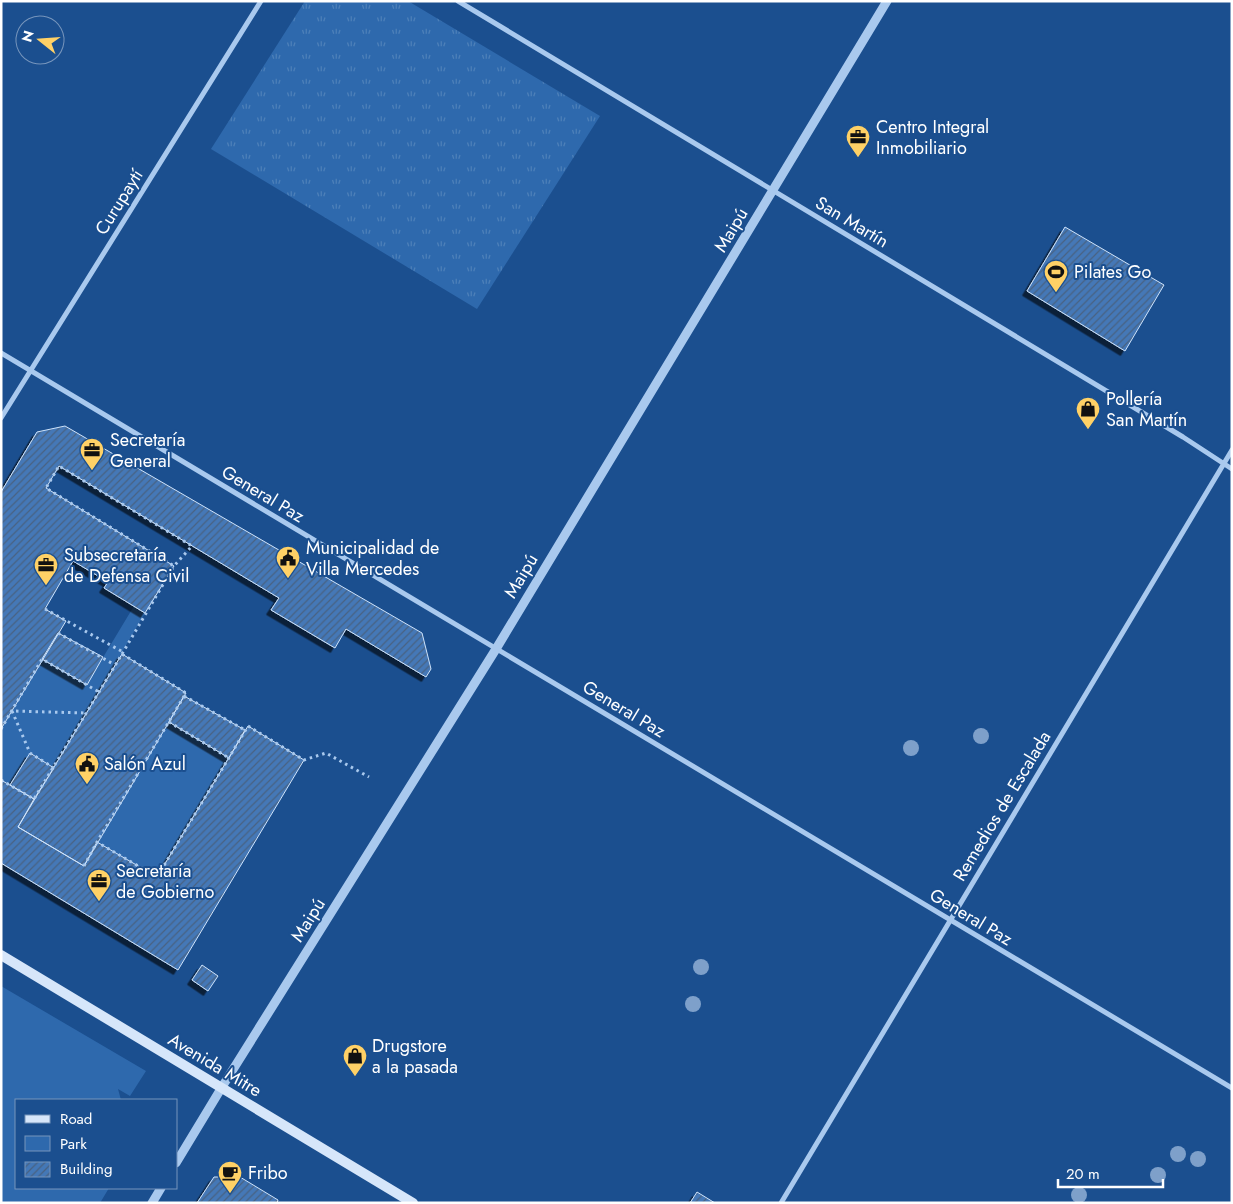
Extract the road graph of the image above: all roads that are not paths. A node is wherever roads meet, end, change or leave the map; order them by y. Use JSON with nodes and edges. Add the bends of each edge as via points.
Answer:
{"nodes":[{"id":1,"x":261,"y":1,"type":"edge"},
{"id":2,"x":458,"y":1,"type":"edge"},
{"id":3,"x":887,"y":1,"type":"edge"},
{"id":4,"x":773,"y":191,"type":"junction"},
{"id":5,"x":1,"y":353,"type":"edge"},
{"id":6,"x":30,"y":371,"type":"junction"},
{"id":7,"x":1,"y":418,"type":"edge"},
{"id":8,"x":1232,"y":450,"type":"edge"},
{"id":9,"x":1223,"y":464,"type":"junction"},
{"id":10,"x":1232,"y":469,"type":"edge"},
{"id":11,"x":496,"y":649,"type":"junction"},
{"id":12,"x":950,"y":920,"type":"junction"},
{"id":13,"x":1,"y":955,"type":"edge"},
{"id":14,"x":222,"y":1087,"type":"junction"},
{"id":15,"x":1232,"y":1088,"type":"edge"},
{"id":16,"x":178,"y":1160,"type":"edge"},
{"id":17,"x":160,"y":1189,"type":"edge"},
{"id":18,"x":152,"y":1203,"type":"edge"},
{"id":19,"x":413,"y":1203,"type":"edge"},
{"id":20,"x":780,"y":1203,"type":"edge"}],
"edges":[{"from":1,"to":6,"type":"street","name":"Curupaytí"},
{"from":2,"to":4,"type":"street","name":"San Martín"},
{"from":3,"to":4,"type":"street","name":"Maipú"},
{"from":4,"to":9,"type":"street","name":"San Martín"},
{"from":4,"to":11,"type":"street","name":"Maipú"},
{"from":5,"to":6,"type":"street","name":"General Paz"},
{"from":6,"to":7,"type":"street","name":"Curupaytí"},
{"from":6,"to":11,"type":"street","name":"General Paz"},
{"from":8,"to":9,"type":"street","name":"Remedios de Escalada"},
{"from":9,"to":10,"type":"street","name":"San Martín"},
{"from":9,"to":12,"type":"street","name":"Remedios de Escalada"},
{"from":11,"to":12,"type":"street","name":"General Paz"},
{"from":11,"to":14,"type":"street","name":"Maipú"},
{"from":12,"to":15,"type":"street","name":"General Paz"},
{"from":12,"to":20,"type":"street","name":"Remedios de Escalada"},
{"from":13,"to":14,"type":"main road","name":"Avenida Mitre"},
{"from":14,"to":16,"type":"street","name":"Maipú"},
{"from":14,"to":19,"type":"main road","name":"Avenida Mitre"},
{"from":17,"to":18,"type":"street"}]}
